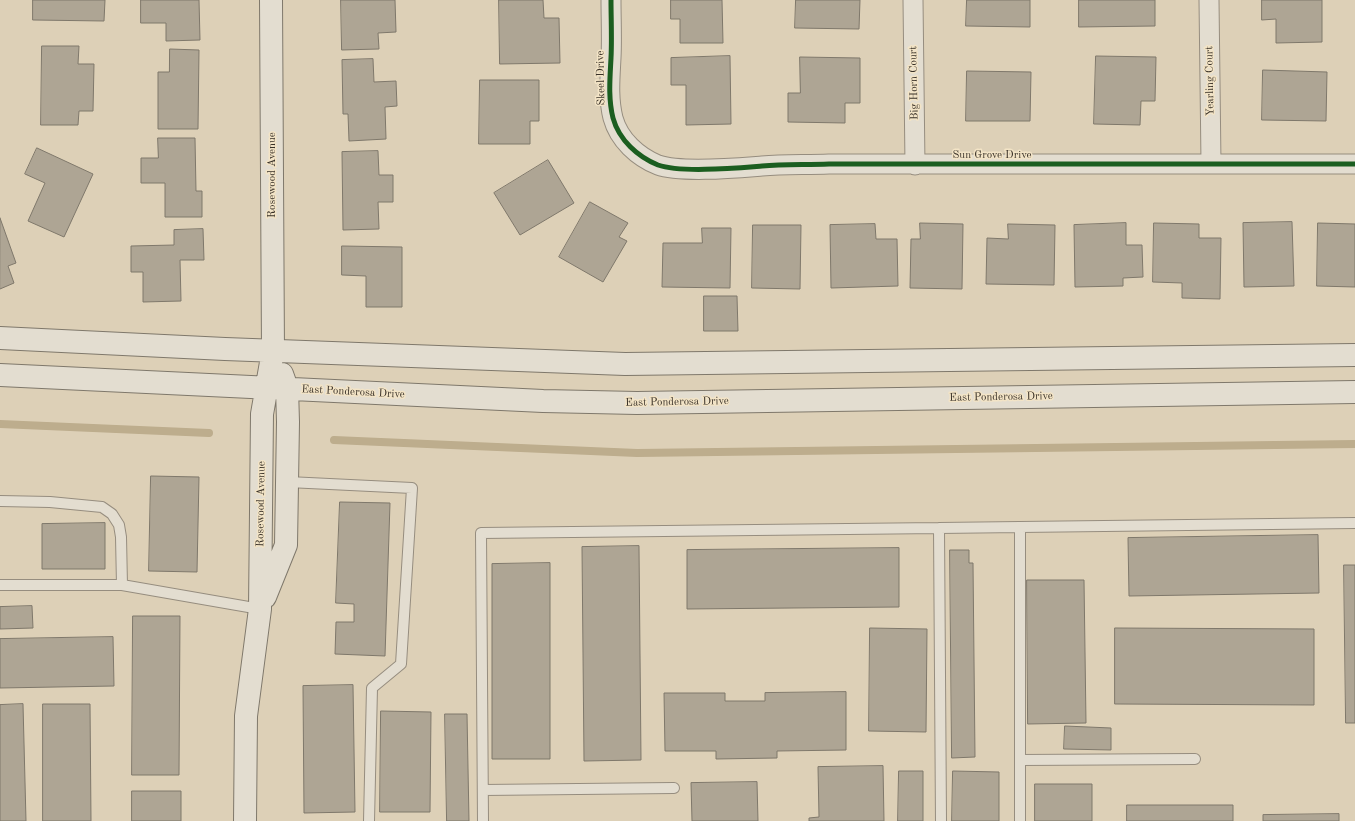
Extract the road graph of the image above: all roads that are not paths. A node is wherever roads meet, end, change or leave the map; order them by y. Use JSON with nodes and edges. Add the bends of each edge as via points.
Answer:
{"nodes":[{"id":1,"x":271,"y":0,"type":"edge"},
{"id":2,"x":612,"y":0,"type":"edge"},
{"id":3,"x":913,"y":0,"type":"edge"},
{"id":4,"x":1209,"y":0,"type":"edge"},
{"id":5,"x":634,"y":149,"type":"joint"},
{"id":6,"x":1212,"y":163,"type":"junction"},
{"id":7,"x":1355,"y":164,"type":"edge"},
{"id":8,"x":915,"y":165,"type":"junction"},
{"id":9,"x":0,"y":338,"type":"edge"},
{"id":10,"x":273,"y":351,"type":"junction"},
{"id":11,"x":1355,"y":355,"type":"edge"},
{"id":12,"x":0,"y":375,"type":"edge"},
{"id":13,"x":266,"y":388,"type":"junction"},
{"id":14,"x":287,"y":388,"type":"junction"},
{"id":15,"x":1355,"y":392,"type":"edge"},
{"id":16,"x":288,"y":482,"type":"junction"},
{"id":17,"x":0,"y":501,"type":"edge"},
{"id":18,"x":1355,"y":523,"type":"edge"},
{"id":19,"x":1020,"y":527,"type":"junction"},
{"id":20,"x":939,"y":528,"type":"junction"},
{"id":21,"x":0,"y":585,"type":"edge"},
{"id":22,"x":122,"y":585,"type":"junction"},
{"id":23,"x":260,"y":610,"type":"junction"},
{"id":24,"x":1195,"y":759,"type":"dead end"},
{"id":25,"x":1020,"y":760,"type":"junction"},
{"id":26,"x":674,"y":788,"type":"dead end"},
{"id":27,"x":483,"y":790,"type":"junction"},
{"id":28,"x":245,"y":821,"type":"edge"},
{"id":29,"x":369,"y":821,"type":"edge"},
{"id":30,"x":483,"y":821,"type":"edge"},
{"id":31,"x":941,"y":821,"type":"edge"},
{"id":32,"x":1020,"y":821,"type":"edge"}],
"edges":[{"from":1,"to":10,"type":"main road","name":"Rosewood Avenue"},
{"from":2,"to":5,"type":"street","name":"Skeel Drive","via":[[609,96],[616,129],[622,139]]},
{"from":3,"to":8,"type":"street","name":"Big Horn Court"},
{"from":4,"to":6,"type":"street","name":"Yearling Court"},
{"from":5,"to":8,"type":"street","name":"Sun Grove Drive","via":[[659,165],[674,168],[727,169],[829,164]]},
{"from":6,"to":7,"type":"street","name":"Sun Grove Drive"},
{"from":6,"to":8,"type":"street","name":"Sun Grove Drive"},
{"from":9,"to":10,"type":"main road"},
{"from":10,"to":11,"type":"main road","via":[[625,364]]},
{"from":10,"to":13,"type":"main road","name":"Rosewood Avenue"},
{"from":10,"to":14,"type":"main road","name":"Rosewood Avenue"},
{"from":12,"to":13,"type":"main road","name":"East Ponderosa Drive"},
{"from":13,"to":14,"type":"main road","name":"East Ponderosa Drive"},
{"from":13,"to":23,"type":"main road","name":"Rosewood Avenue","via":[[262,414]]},
{"from":14,"to":15,"type":"main road","name":"East Ponderosa Drive","via":[[637,403]]},
{"from":14,"to":16,"type":"main road","name":"Rosewood Avenue"},
{"from":16,"to":23,"type":"main road","name":"Rosewood Avenue","via":[[286,545]]},
{"from":16,"to":29,"type":"lane","via":[[412,488],[401,664],[372,688]]},
{"from":17,"to":22,"type":"lane","via":[[102,506],[112,514],[119,525],[122,537]]},
{"from":18,"to":19,"type":"lane"},
{"from":19,"to":20,"type":"lane"},
{"from":19,"to":25,"type":"lane"},
{"from":20,"to":27,"type":"lane","via":[[481,533]]},
{"from":20,"to":31,"type":"lane"},
{"from":21,"to":22,"type":"lane"},
{"from":22,"to":23,"type":"lane"},
{"from":23,"to":28,"type":"main road","name":"Rosewood Avenue","via":[[246,716]]},
{"from":24,"to":25,"type":"lane"},
{"from":25,"to":32,"type":"lane"},
{"from":26,"to":27,"type":"lane"},
{"from":27,"to":30,"type":"lane"}]}
